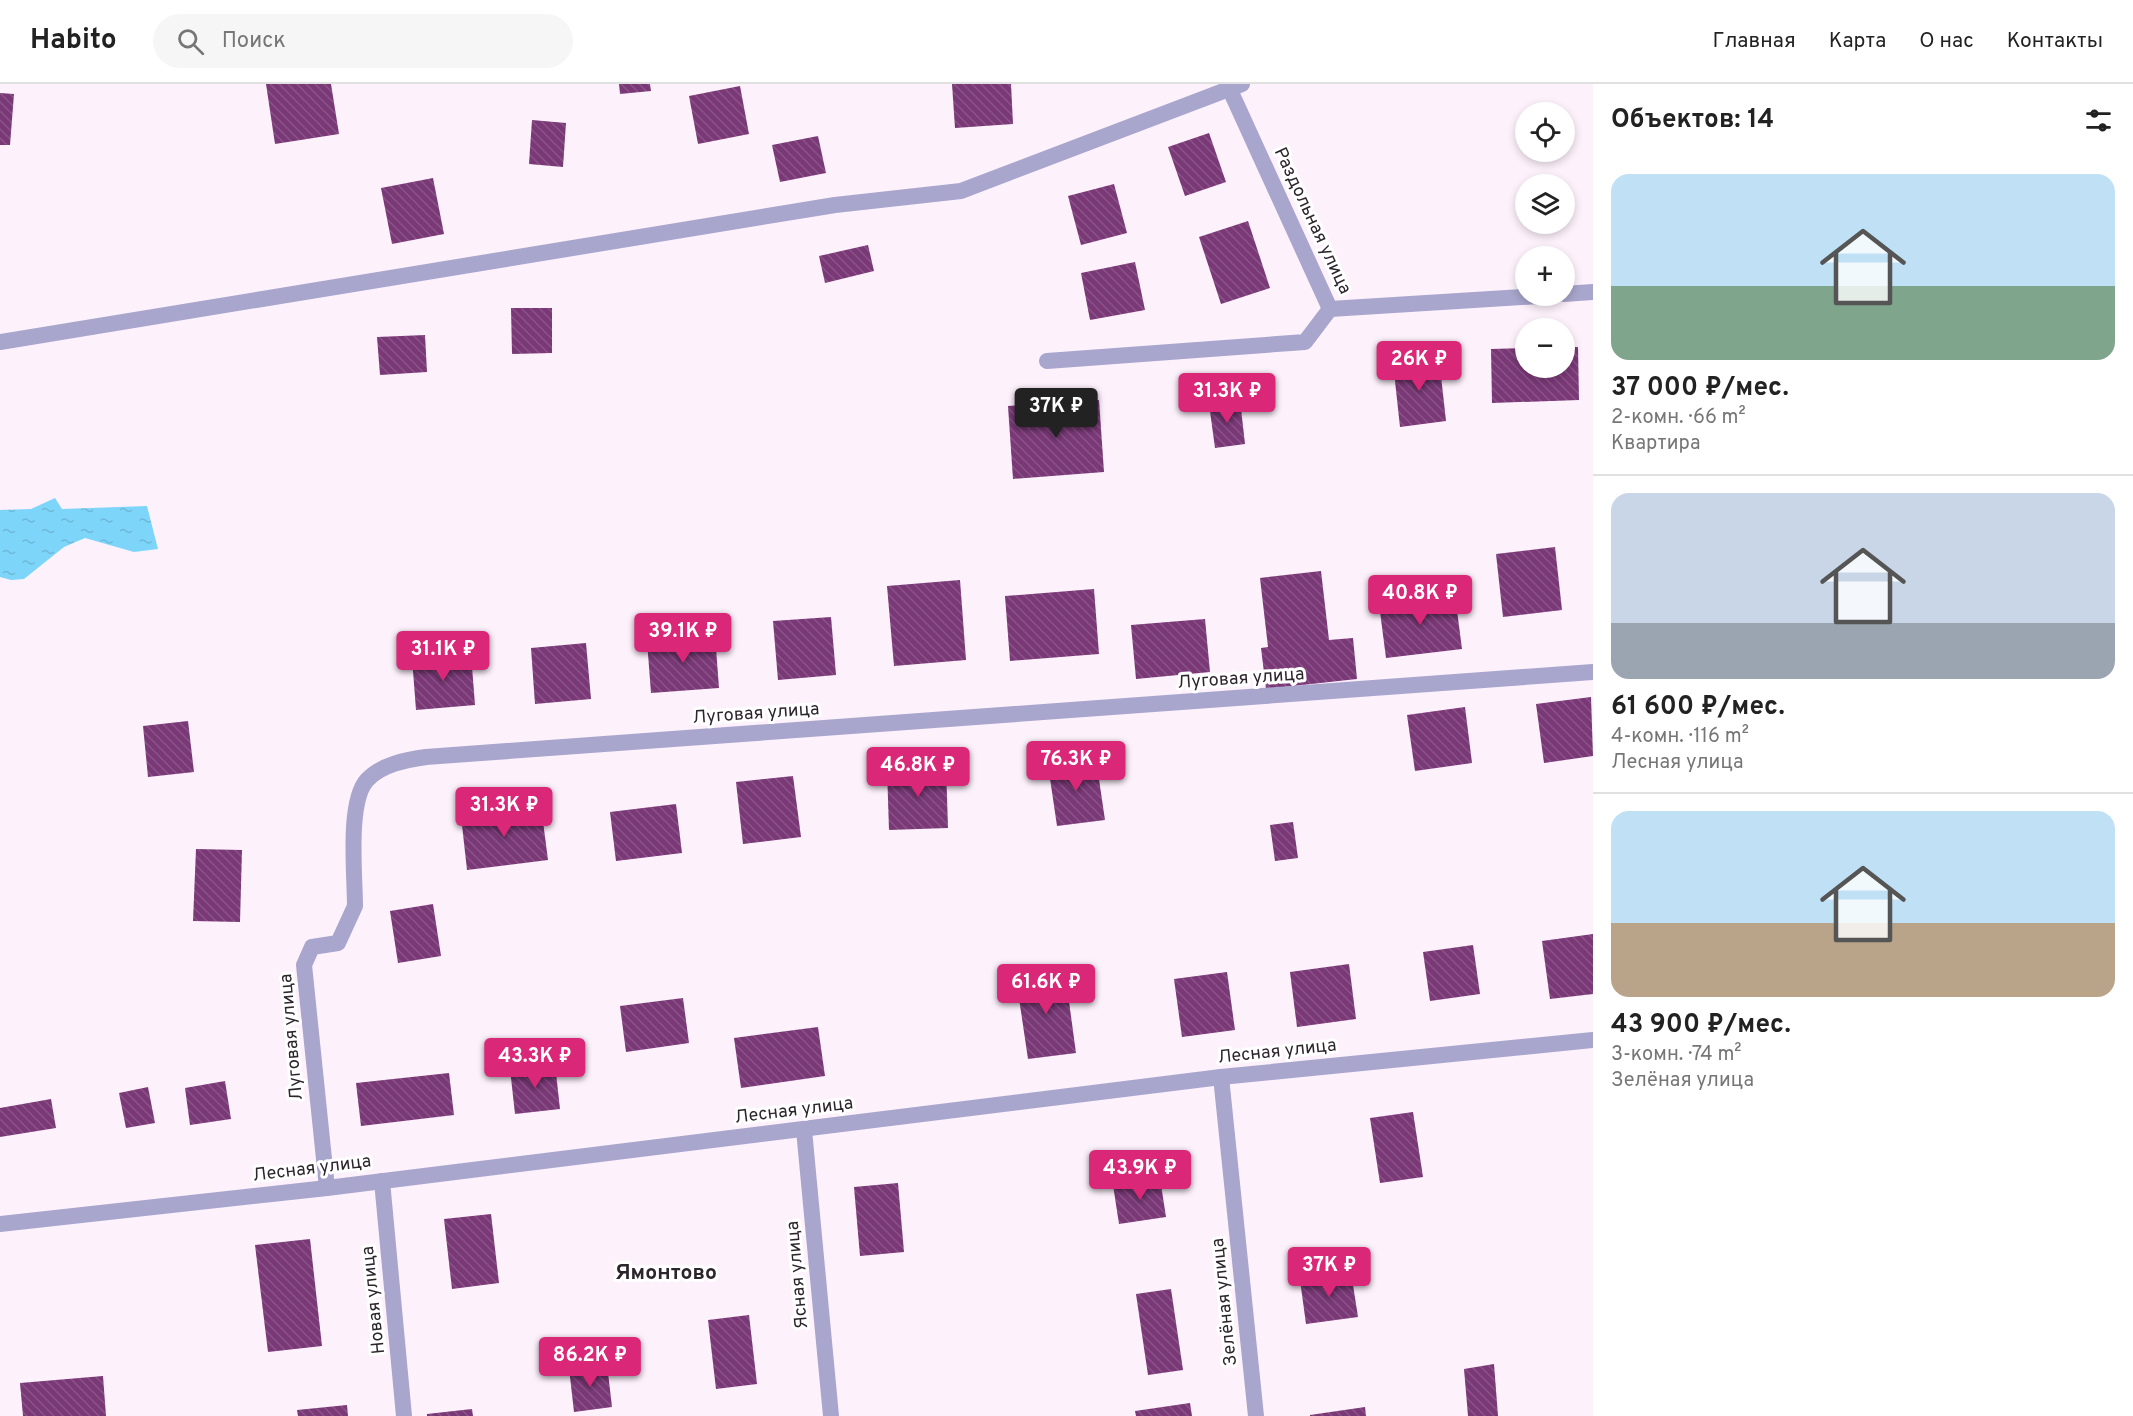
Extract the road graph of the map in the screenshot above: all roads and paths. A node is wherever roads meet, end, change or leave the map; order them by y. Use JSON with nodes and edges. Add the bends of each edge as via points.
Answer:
{"nodes":[{"id":1,"x":1236,"y":87,"type":"edge"},
{"id":2,"x":1593,"y":292,"type":"edge"},
{"id":3,"x":1575,"y":293,"type":"edge"},
{"id":4,"x":1515,"y":297,"type":"edge"},
{"id":5,"x":1330,"y":309,"type":"junction"},
{"id":6,"x":0,"y":342,"type":"edge"},
{"id":7,"x":1047,"y":361,"type":"dead end"},
{"id":8,"x":1593,"y":672,"type":"edge"},
{"id":9,"x":1593,"y":1040,"type":"edge"},
{"id":10,"x":1221,"y":1077,"type":"junction"},
{"id":11,"x":804,"y":1130,"type":"junction"},
{"id":12,"x":381,"y":1181,"type":"junction"},
{"id":13,"x":327,"y":1188,"type":"junction"},
{"id":14,"x":0,"y":1224,"type":"edge"},
{"id":15,"x":404,"y":1416,"type":"edge"},
{"id":16,"x":831,"y":1416,"type":"edge"},
{"id":17,"x":1256,"y":1416,"type":"edge"}],
"edges":[{"from":1,"to":5,"type":"street","name":"Раздольная улица"},
{"from":1,"to":6,"type":"street","via":[[961,191],[835,205]]},
{"from":2,"to":3,"type":"street"},
{"from":4,"to":5,"type":"street","name":"Раздольная улица"},
{"from":5,"to":7,"type":"street","via":[[1305,342]]},
{"from":8,"to":13,"type":"street","name":"Луговая улица","via":[[438,756],[395,763],[367,780],[356,801],[355,906],[351,918],[338,943],[312,947],[304,965]]},
{"from":9,"to":10,"type":"street","name":"Лесная улица"},
{"from":10,"to":11,"type":"street","name":"Лесная улица"},
{"from":10,"to":17,"type":"street","name":"Зелёная улица"},
{"from":11,"to":12,"type":"street","name":"Лесная улица"},
{"from":11,"to":16,"type":"street","name":"Ясная улица"},
{"from":12,"to":13,"type":"street","name":"Лесная улица"},
{"from":12,"to":15,"type":"street","name":"Новая улица"},
{"from":13,"to":14,"type":"street","name":"Лесная улица"}]}
